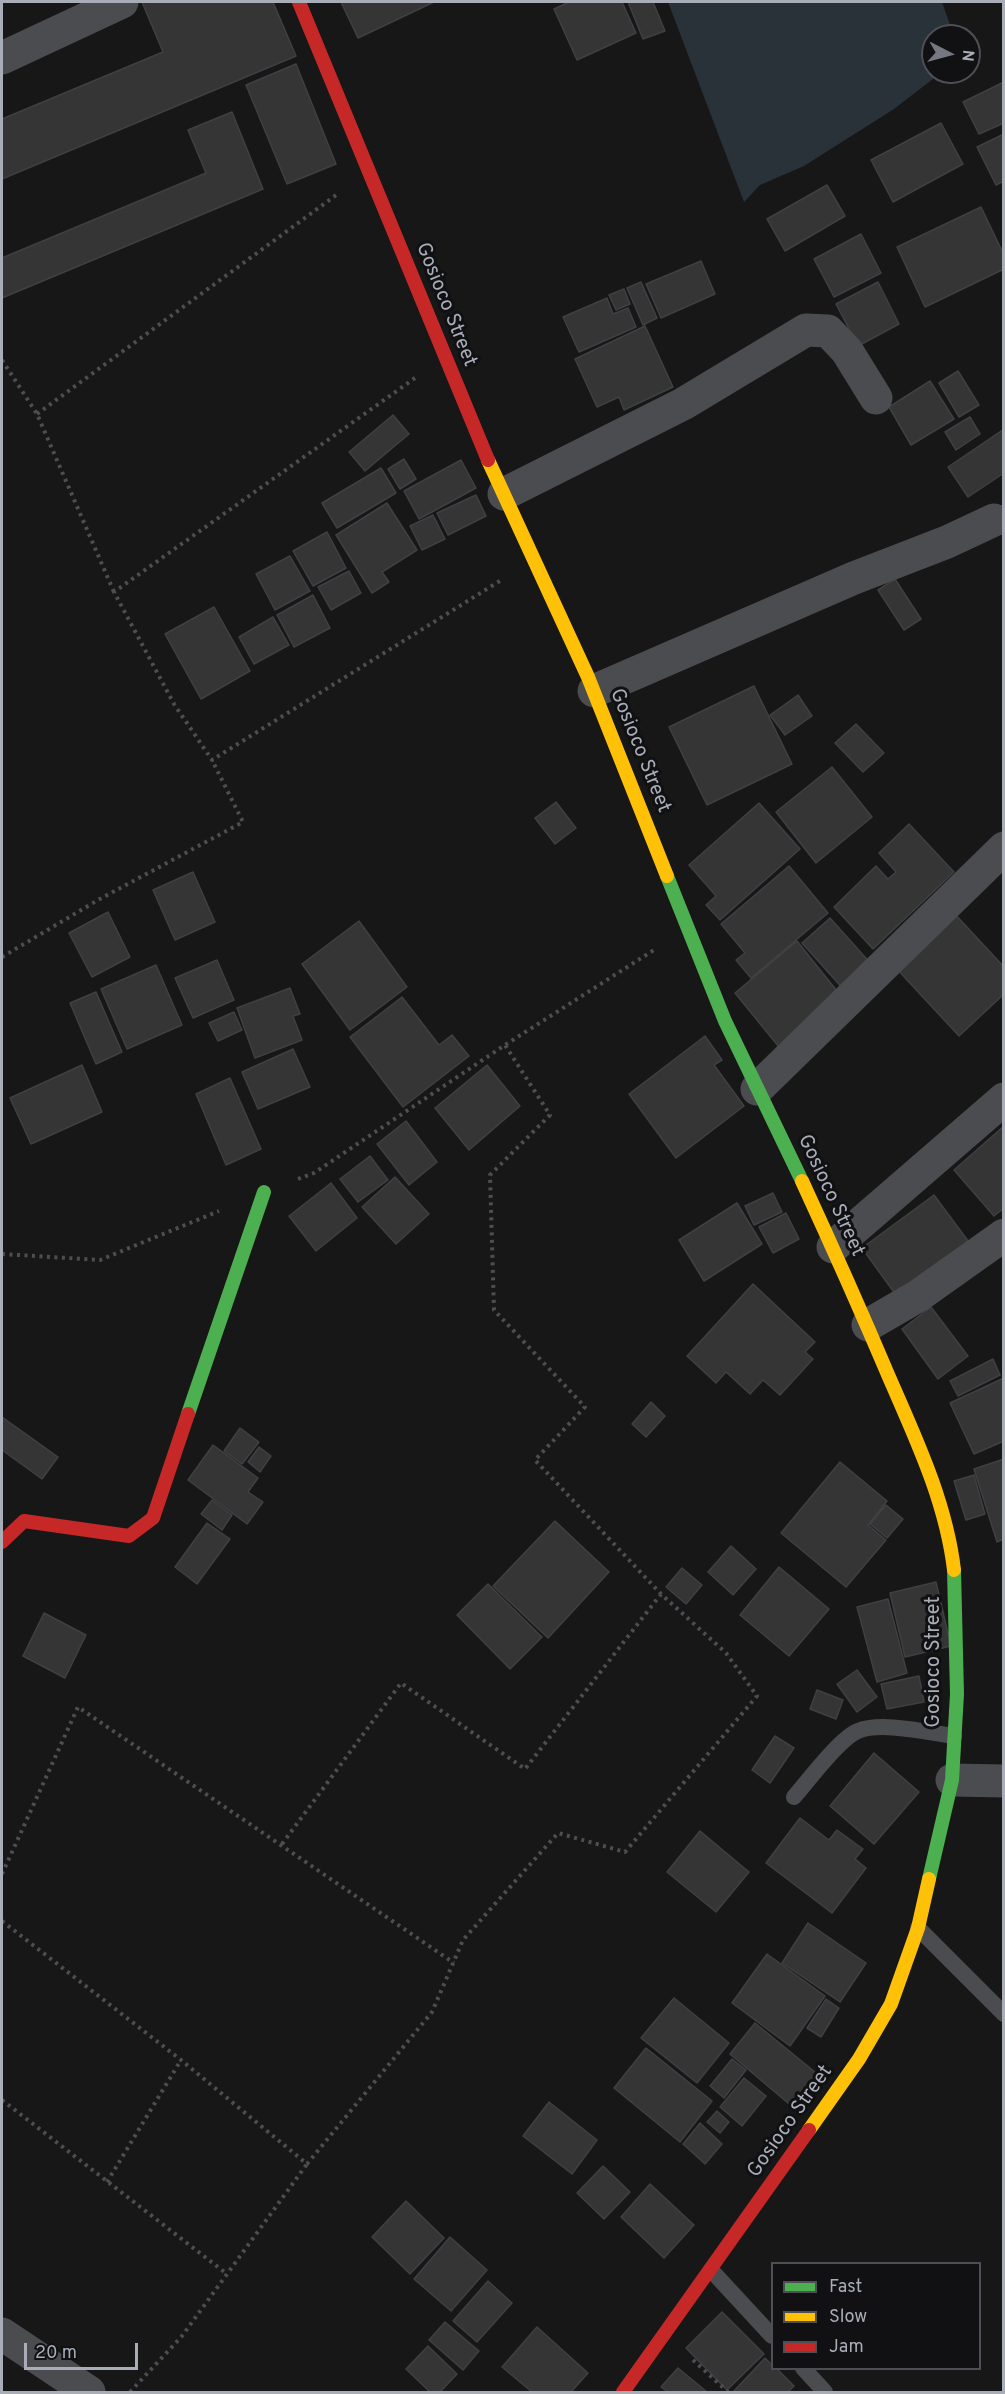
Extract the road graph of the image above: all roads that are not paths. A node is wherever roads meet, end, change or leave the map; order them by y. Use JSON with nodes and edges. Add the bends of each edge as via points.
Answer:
{"nodes":[{"id":1,"x":122,"y":2,"type":"edge"},
{"id":2,"x":299,"y":2,"type":"edge"},
{"id":3,"x":2,"y":58,"type":"edge"},
{"id":4,"x":876,"y":398,"type":"dead end"},
{"id":5,"x":504,"y":494,"type":"junction"},
{"id":6,"x":994,"y":520,"type":"dead end"},
{"id":7,"x":594,"y":691,"type":"junction"},
{"id":8,"x":1004,"y":848,"type":"edge"},
{"id":9,"x":757,"y":1089,"type":"junction"},
{"id":10,"x":1004,"y":1099,"type":"edge"},
{"id":11,"x":264,"y":1192,"type":"road end"},
{"id":12,"x":1004,"y":1235,"type":"edge"},
{"id":13,"x":833,"y":1247,"type":"junction"},
{"id":14,"x":868,"y":1325,"type":"junction"},
{"id":15,"x":2,"y":1542,"type":"edge"},
{"id":16,"x":954,"y":1736,"type":"junction"},
{"id":17,"x":952,"y":1779,"type":"junction"},
{"id":18,"x":1004,"y":1781,"type":"edge"},
{"id":19,"x":794,"y":1797,"type":"dead end"},
{"id":20,"x":918,"y":1928,"type":"junction"},
{"id":21,"x":1004,"y":2014,"type":"edge"},
{"id":22,"x":711,"y":2270,"type":"junction"},
{"id":23,"x":2,"y":2334,"type":"edge"},
{"id":24,"x":771,"y":2335,"type":"edge"},
{"id":25,"x":805,"y":2370,"type":"edge"},
{"id":26,"x":88,"y":2392,"type":"edge"},
{"id":27,"x":623,"y":2392,"type":"edge"},
{"id":28,"x":825,"y":2392,"type":"edge"}],
"edges":[{"from":1,"to":3,"type":"street"},
{"from":2,"to":5,"type":"street","name":"Gosioco Street"},
{"from":4,"to":5,"type":"street","via":[[847,351],[828,331],[806,330],[683,404]]},
{"from":5,"to":7,"type":"street","name":"Gosioco Street"},
{"from":6,"to":7,"type":"street"},
{"from":7,"to":9,"type":"street","name":"Gosioco Street","via":[[725,1021]]},
{"from":8,"to":9,"type":"street"},
{"from":9,"to":13,"type":"street","name":"Gosioco Street"},
{"from":10,"to":13,"type":"street"},
{"from":11,"to":15,"type":"street","via":[[153,1518],[129,1536],[24,1521]]},
{"from":12,"to":14,"type":"street","via":[[918,1296]]},
{"from":13,"to":14,"type":"street","name":"Gosioco Street"},
{"from":14,"to":16,"type":"street","name":"Gosioco Street","via":[[927,1464],[954,1568]]},
{"from":16,"to":17,"type":"street","name":"Gosioco Street"},
{"from":16,"to":19,"type":"lane","via":[[880,1727],[858,1731],[844,1740]]},
{"from":17,"to":18,"type":"street"},
{"from":17,"to":20,"type":"street","name":"Gosioco Street"},
{"from":20,"to":21,"type":"lane"},
{"from":20,"to":22,"type":"street","name":"Gosioco Street","via":[[891,2004],[859,2059]]},
{"from":22,"to":24,"type":"lane"},
{"from":22,"to":27,"type":"street","name":"Gosioco Street"},
{"from":23,"to":26,"type":"street"},
{"from":25,"to":28,"type":"lane"}]}
